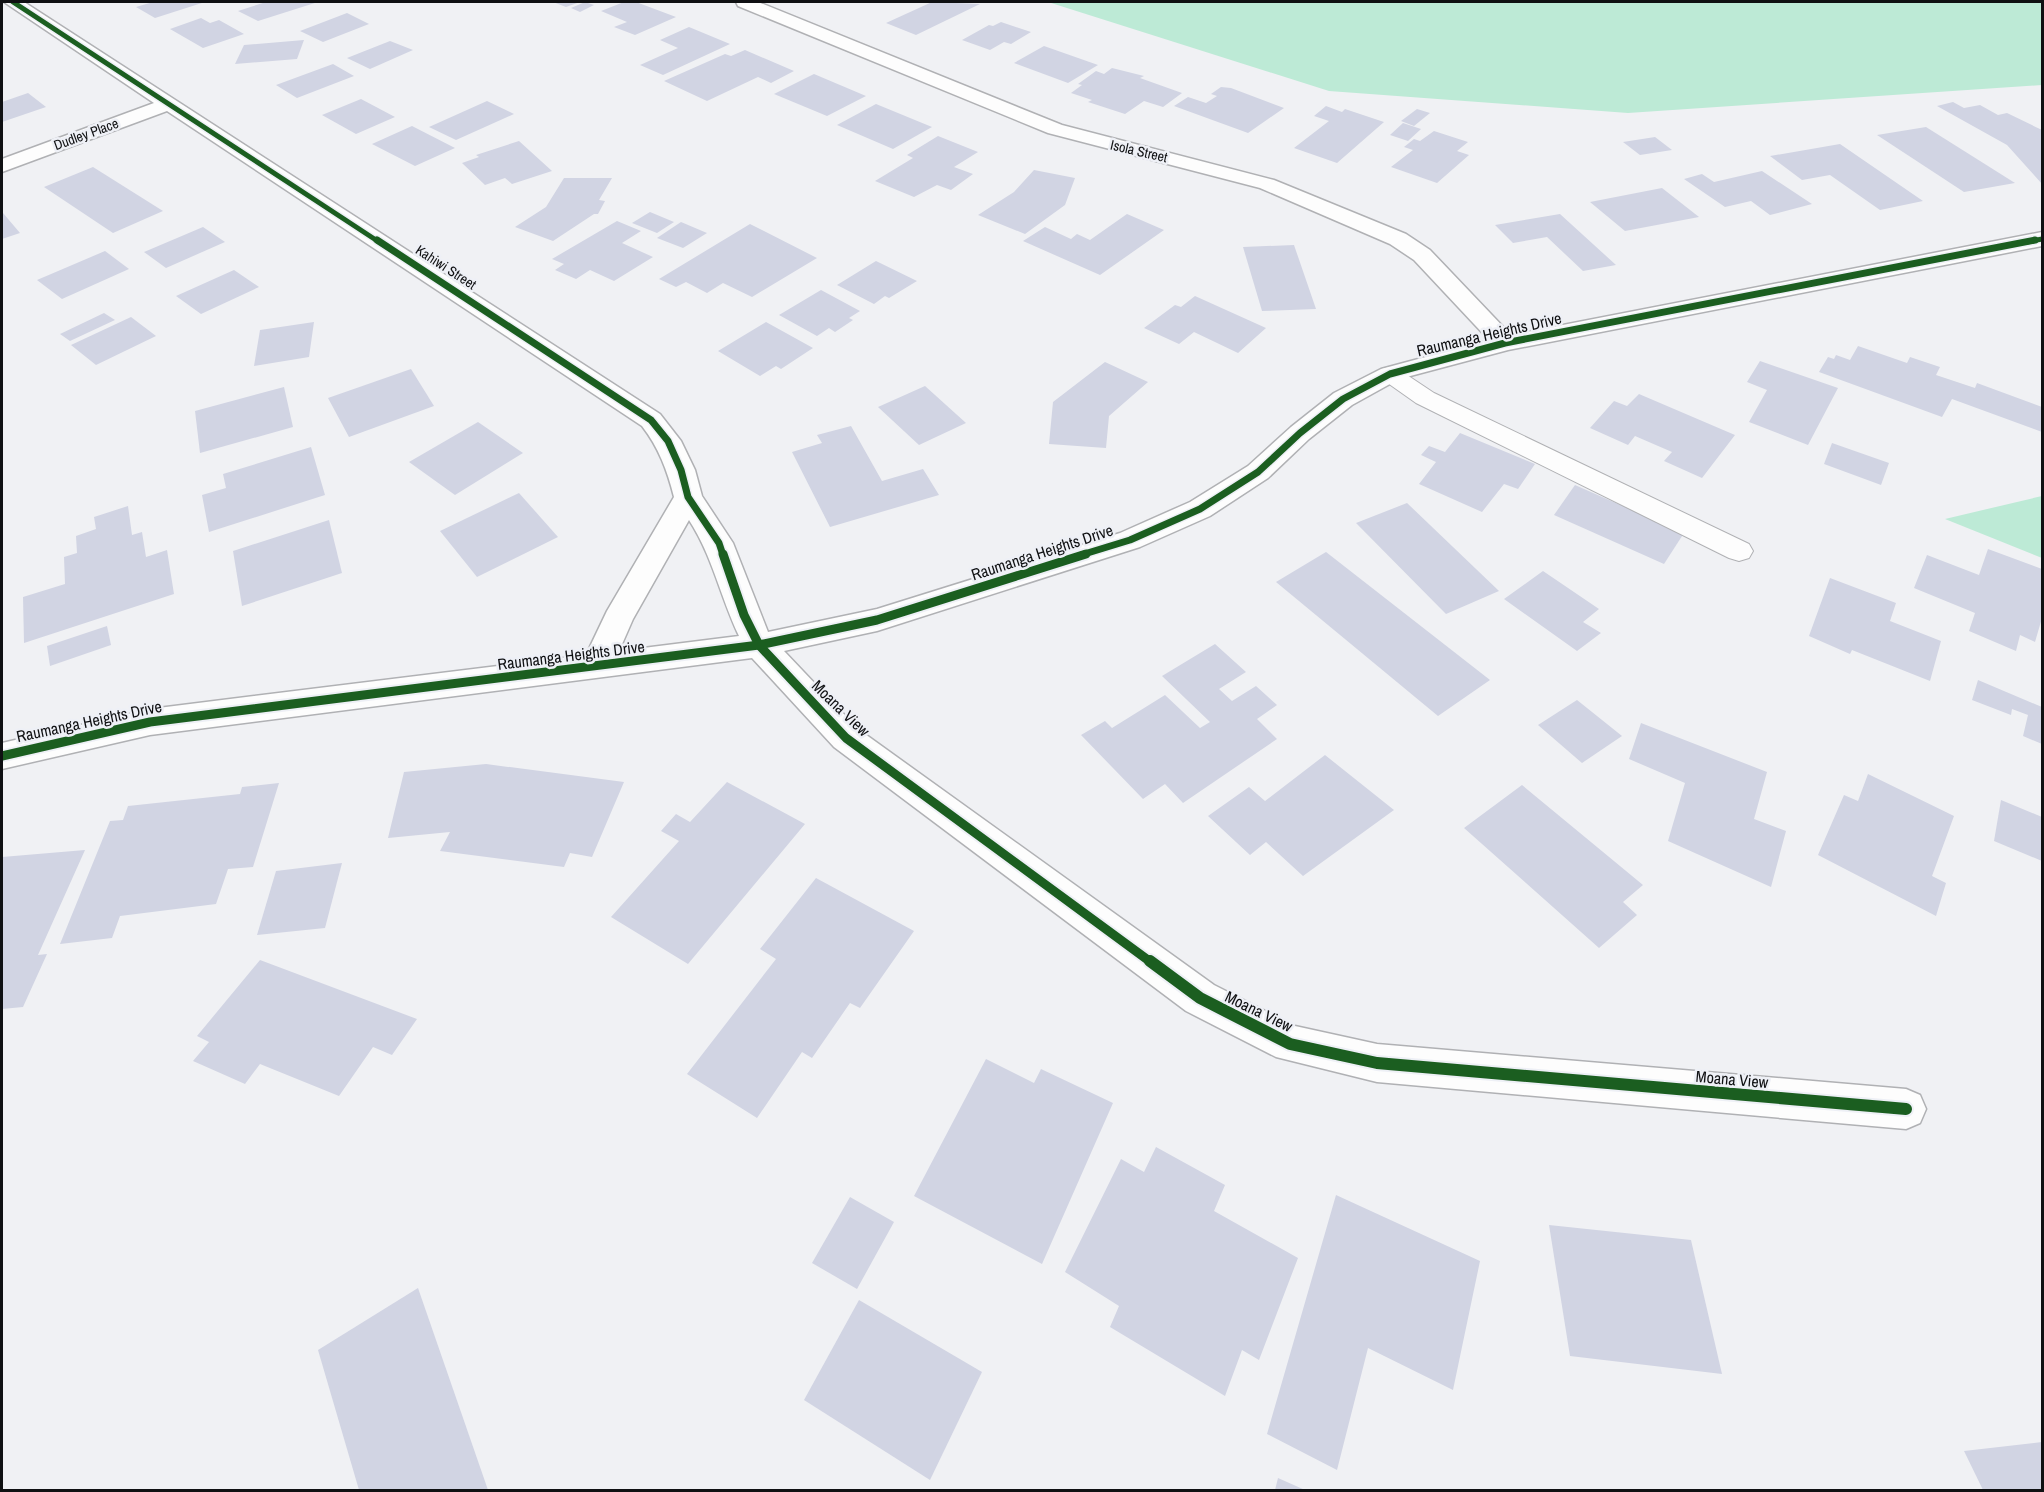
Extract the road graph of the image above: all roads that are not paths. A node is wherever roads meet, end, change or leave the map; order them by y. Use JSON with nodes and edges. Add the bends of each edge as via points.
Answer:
{"nodes":[{"id":1,"x":13,"y":2,"type":"edge"},
{"id":2,"x":744,"y":2,"type":"edge"},
{"id":3,"x":171,"y":103,"type":"junction"},
{"id":4,"x":2,"y":166,"type":"edge"},
{"id":5,"x":2043,"y":239,"type":"edge"},
{"id":6,"x":1505,"y":343,"type":"junction"},
{"id":7,"x":1390,"y":374,"type":"junction"},
{"id":8,"x":688,"y":497,"type":"junction"},
{"id":9,"x":1739,"y":551,"type":"dead end"},
{"id":10,"x":759,"y":645,"type":"junction"},
{"id":11,"x":596,"y":667,"type":"junction"},
{"id":12,"x":2,"y":756,"type":"edge"},
{"id":13,"x":1905,"y":1109,"type":"dead end"}],
"edges":[{"from":1,"to":3,"type":"street","name":"Kahiwi Street"},
{"from":2,"to":6,"type":"street","name":"Isola Street","via":[[1055,129],[1248,178],[1398,239],[1422,255]]},
{"from":3,"to":4,"type":"street","name":"Dudley Place"},
{"from":3,"to":8,"type":"street","name":"Kahiwi Street","via":[[651,420],[668,441]]},
{"from":5,"to":6,"type":"street","name":"Raumanga Heights Drive"},
{"from":6,"to":7,"type":"street","name":"Raumanga Heights Drive"},
{"from":7,"to":9,"type":"lane","via":[[1425,398]]},
{"from":7,"to":10,"type":"street","name":"Raumanga Heights Drive","via":[[1343,399],[1258,472],[1200,509],[1130,540],[877,620]]},
{"from":8,"to":10,"type":"street","name":"Kahiwi Street","via":[[718,543]]},
{"from":8,"to":11,"type":"street","via":[[618,619]]},
{"from":10,"to":11,"type":"street","name":"Raumanga Heights Drive"},
{"from":10,"to":13,"type":"street","name":"Moana View","via":[[846,738],[1200,998],[1290,1044],[1377,1063]]},
{"from":11,"to":12,"type":"street","name":"Raumanga Heights Drive","via":[[150,722]]}]}
